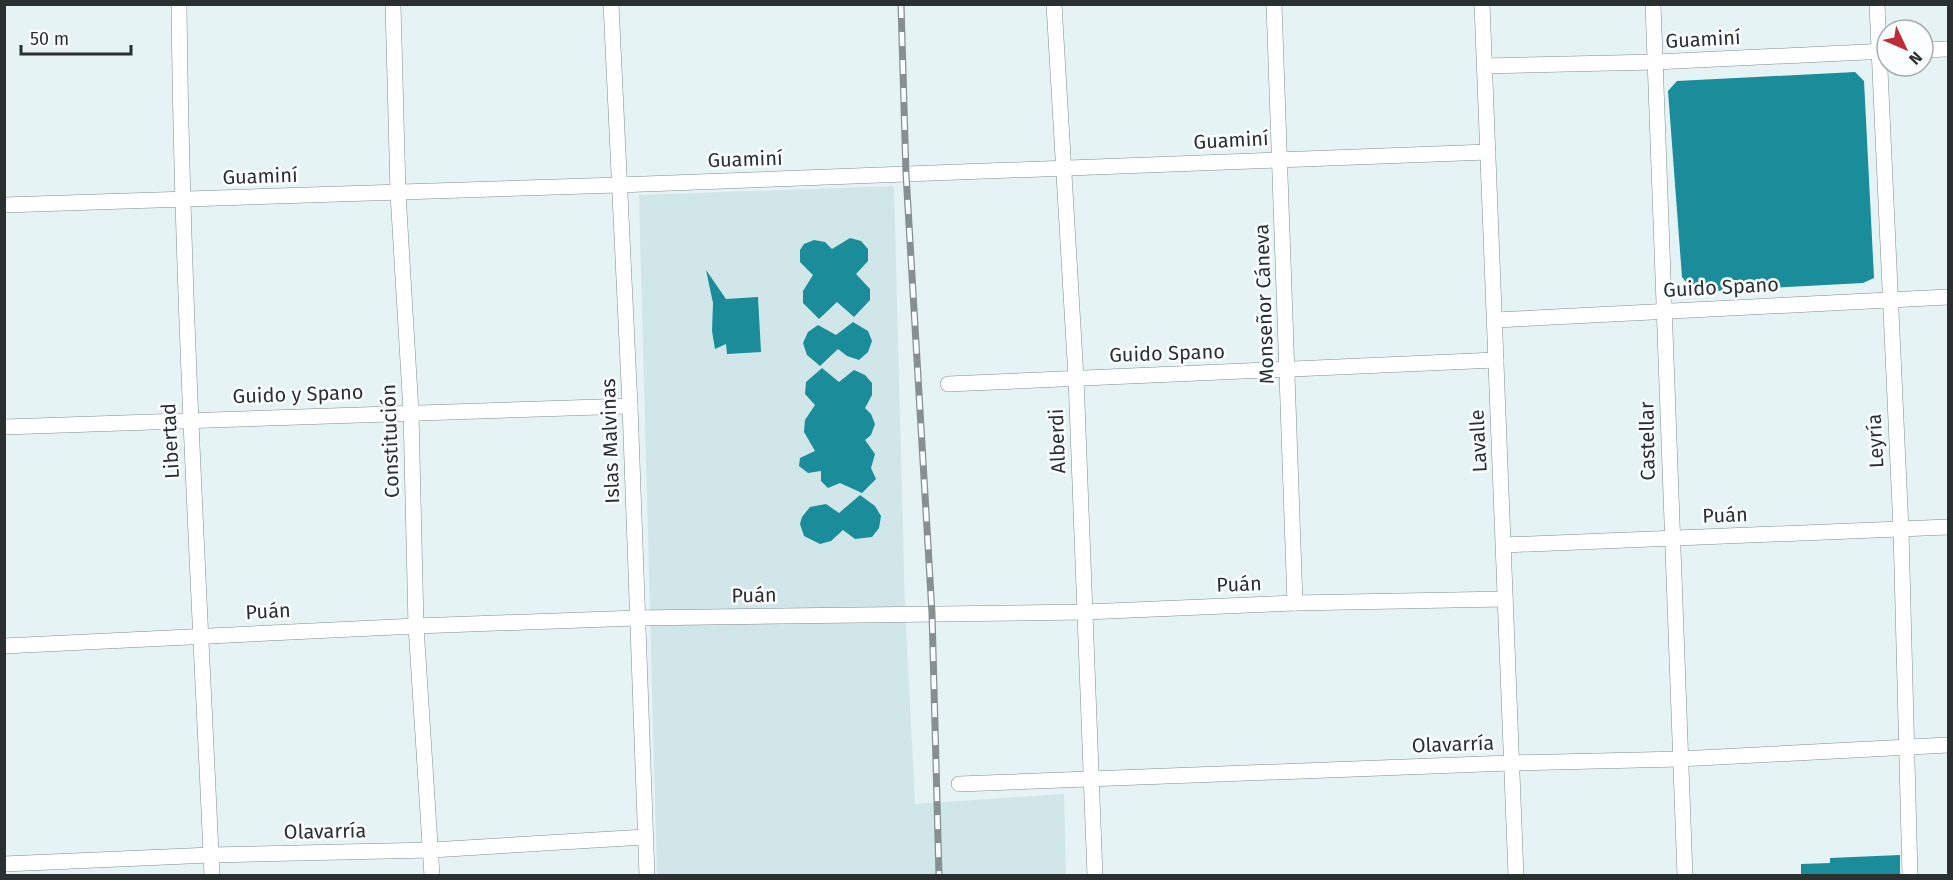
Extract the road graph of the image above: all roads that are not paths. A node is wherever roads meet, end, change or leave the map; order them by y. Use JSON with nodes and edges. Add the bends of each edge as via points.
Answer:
{"nodes":[{"id":1,"x":179,"y":4,"type":"edge"},
{"id":2,"x":393,"y":4,"type":"edge"},
{"id":3,"x":611,"y":4,"type":"edge"},
{"id":4,"x":1054,"y":4,"type":"edge"},
{"id":5,"x":1274,"y":4,"type":"edge"},
{"id":6,"x":1482,"y":4,"type":"edge"},
{"id":7,"x":1653,"y":4,"type":"edge"},
{"id":8,"x":1875,"y":51,"type":"edge"},
{"id":9,"x":1656,"y":62,"type":"junction"},
{"id":10,"x":1485,"y":66,"type":"junction"},
{"id":11,"x":1884,"y":78,"type":"edge"},
{"id":12,"x":1488,"y":152,"type":"junction"},
{"id":13,"x":1280,"y":159,"type":"junction"},
{"id":14,"x":1063,"y":169,"type":"junction"},
{"id":15,"x":618,"y":186,"type":"junction"},
{"id":16,"x":399,"y":193,"type":"junction"},
{"id":17,"x":181,"y":199,"type":"junction"},
{"id":18,"x":4,"y":205,"type":"edge"},
{"id":19,"x":1948,"y":297,"type":"edge"},
{"id":20,"x":1888,"y":300,"type":"junction"},
{"id":21,"x":1665,"y":311,"type":"junction"},
{"id":22,"x":1495,"y":320,"type":"junction"},
{"id":23,"x":1496,"y":360,"type":"junction"},
{"id":24,"x":1287,"y":369,"type":"junction"},
{"id":25,"x":1076,"y":378,"type":"junction"},
{"id":26,"x":948,"y":384,"type":"dead end"},
{"id":27,"x":630,"y":406,"type":"junction"},
{"id":28,"x":411,"y":412,"type":"junction"},
{"id":29,"x":189,"y":419,"type":"junction"},
{"id":30,"x":4,"y":427,"type":"edge"},
{"id":31,"x":1948,"y":527,"type":"edge"},
{"id":32,"x":1901,"y":530,"type":"junction"},
{"id":33,"x":1671,"y":538,"type":"junction"},
{"id":34,"x":1504,"y":545,"type":"junction"},
{"id":35,"x":1505,"y":599,"type":"junction"},
{"id":36,"x":1295,"y":603,"type":"junction"},
{"id":37,"x":1085,"y":612,"type":"junction"},
{"id":38,"x":637,"y":618,"type":"junction"},
{"id":39,"x":416,"y":626,"type":"junction"},
{"id":40,"x":203,"y":635,"type":"junction"},
{"id":41,"x":4,"y":646,"type":"edge"},
{"id":42,"x":1948,"y":745,"type":"edge"},
{"id":43,"x":1906,"y":747,"type":"junction"},
{"id":44,"x":1680,"y":759,"type":"junction"},
{"id":45,"x":1510,"y":763,"type":"junction"},
{"id":46,"x":1092,"y":778,"type":"junction"},
{"id":47,"x":959,"y":784,"type":"dead end"},
{"id":48,"x":645,"y":837,"type":"junction"},
{"id":49,"x":431,"y":850,"type":"junction"},
{"id":50,"x":211,"y":855,"type":"junction"},
{"id":51,"x":4,"y":864,"type":"edge"},
{"id":52,"x":212,"y":876,"type":"edge"},
{"id":53,"x":432,"y":876,"type":"edge"},
{"id":54,"x":647,"y":876,"type":"edge"},
{"id":55,"x":1095,"y":876,"type":"edge"},
{"id":56,"x":1516,"y":876,"type":"edge"},
{"id":57,"x":1685,"y":876,"type":"edge"},
{"id":58,"x":1910,"y":876,"type":"edge"}],
"edges":[{"from":1,"to":17,"type":"street","name":"Libertad"},
{"from":2,"to":16,"type":"street","name":"Constitución"},
{"from":3,"to":15,"type":"street","name":"Islas Malvinas"},
{"from":4,"to":14,"type":"street","name":"Alberdi"},
{"from":5,"to":13,"type":"street","name":"Monseñor Cáneva"},
{"from":6,"to":10,"type":"street","name":"Lavalle"},
{"from":7,"to":9,"type":"street","name":"Castellar"},
{"from":8,"to":9,"type":"street","name":"Guaminí"},
{"from":9,"to":10,"type":"street","name":"Guaminí"},
{"from":9,"to":21,"type":"street","name":"Castellar"},
{"from":10,"to":12,"type":"street","name":"Lavalle"},
{"from":11,"to":20,"type":"street","name":"Leyría"},
{"from":12,"to":13,"type":"street","name":"Guaminí"},
{"from":12,"to":22,"type":"street","name":"Lavalle"},
{"from":13,"to":14,"type":"street","name":"Guaminí"},
{"from":13,"to":24,"type":"street","name":"Monseñor Cáneva"},
{"from":14,"to":15,"type":"street","name":"Guaminí"},
{"from":14,"to":25,"type":"street","name":"Alberdi"},
{"from":15,"to":16,"type":"street","name":"Guaminí"},
{"from":15,"to":27,"type":"street","name":"Islas Malvinas"},
{"from":16,"to":17,"type":"street","name":"Guaminí"},
{"from":16,"to":28,"type":"street","name":"Constitución"},
{"from":17,"to":18,"type":"street","name":"Guaminí"},
{"from":17,"to":29,"type":"street","name":"Libertad"},
{"from":19,"to":20,"type":"street","name":"Guido Spano"},
{"from":20,"to":21,"type":"street","name":"Guido Spano"},
{"from":20,"to":32,"type":"street","name":"Leyría"},
{"from":21,"to":22,"type":"street","name":"Guido Spano"},
{"from":21,"to":33,"type":"street","name":"Castellar"},
{"from":22,"to":23,"type":"street","name":"Lavalle"},
{"from":23,"to":24,"type":"street","name":"Guido Spano"},
{"from":23,"to":34,"type":"street","name":"Lavalle"},
{"from":24,"to":25,"type":"street","name":"Guido Spano"},
{"from":24,"to":36,"type":"street","name":"Monseñor Cáneva"},
{"from":25,"to":26,"type":"street","name":"Guido Spano"},
{"from":25,"to":37,"type":"street","name":"Alberdi"},
{"from":27,"to":28,"type":"street","name":"Guido y Spano"},
{"from":27,"to":38,"type":"street","name":"Islas Malvinas"},
{"from":28,"to":29,"type":"street","name":"Guido y Spano"},
{"from":28,"to":39,"type":"street","name":"Constitución"},
{"from":29,"to":30,"type":"street","name":"Guido y Spano"},
{"from":29,"to":40,"type":"street","name":"Libertad"},
{"from":31,"to":32,"type":"street","name":"Puán"},
{"from":32,"to":33,"type":"street","name":"Puán"},
{"from":32,"to":43,"type":"street","name":"Leyría"},
{"from":33,"to":34,"type":"street","name":"Puán"},
{"from":33,"to":44,"type":"street","name":"Castellar"},
{"from":34,"to":35,"type":"street","name":"Lavalle"},
{"from":35,"to":36,"type":"street","name":"Puán"},
{"from":35,"to":45,"type":"street","name":"Lavalle"},
{"from":36,"to":37,"type":"street","name":"Puán"},
{"from":37,"to":38,"type":"street","name":"Puán"},
{"from":37,"to":46,"type":"street","name":"Alberdi"},
{"from":38,"to":39,"type":"street","name":"Puán"},
{"from":38,"to":48,"type":"street","name":"Islas Malvinas"},
{"from":39,"to":40,"type":"street","name":"Puán"},
{"from":39,"to":49,"type":"street","name":"Constitución"},
{"from":40,"to":41,"type":"street","name":"Puán"},
{"from":40,"to":50,"type":"street","name":"Libertad"},
{"from":42,"to":43,"type":"street","name":"Olavarría"},
{"from":43,"to":44,"type":"street","name":"Olavarría"},
{"from":43,"to":58,"type":"street","name":"Leyría"},
{"from":44,"to":45,"type":"street","name":"Olavarría"},
{"from":44,"to":57,"type":"street","name":"Castellar"},
{"from":45,"to":46,"type":"street","name":"Olavarría"},
{"from":45,"to":56,"type":"street","name":"Lavalle"},
{"from":46,"to":47,"type":"street","name":"Olavarría"},
{"from":46,"to":55,"type":"street","name":"Alberdi"},
{"from":48,"to":49,"type":"street","name":"Olavarría"},
{"from":48,"to":54,"type":"street","name":"Islas Malvinas"},
{"from":49,"to":50,"type":"street","name":"Olavarría"},
{"from":49,"to":53,"type":"street","name":"Constitución"},
{"from":50,"to":51,"type":"street","name":"Olavarría"},
{"from":50,"to":52,"type":"street","name":"Libertad"}]}
